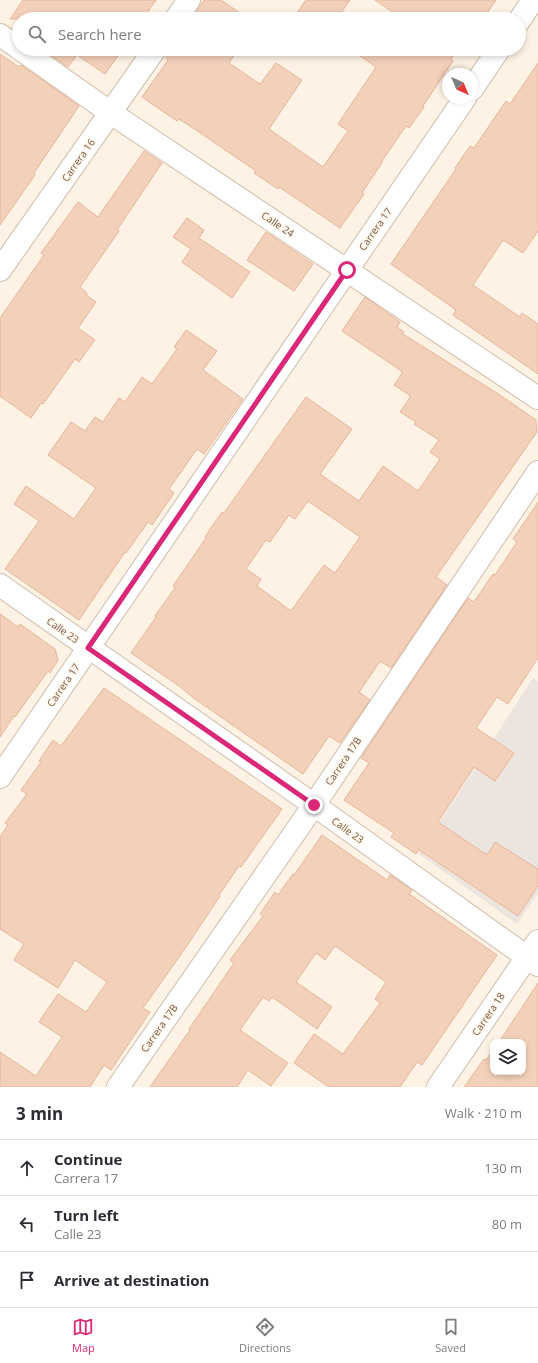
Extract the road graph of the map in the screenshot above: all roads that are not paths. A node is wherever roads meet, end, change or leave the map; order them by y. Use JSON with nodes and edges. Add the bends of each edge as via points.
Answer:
{"nodes":[{"id":1,"x":189,"y":0,"type":"edge"},
{"id":2,"x":533,"y":0,"type":"edge"},
{"id":3,"x":181,"y":12,"type":"edge"},
{"id":4,"x":525,"y":12,"type":"edge"},
{"id":5,"x":0,"y":35,"type":"edge"},
{"id":6,"x":12,"y":44,"type":"edge"},
{"id":7,"x":29,"y":56,"type":"edge"},
{"id":8,"x":150,"y":56,"type":"edge"},
{"id":9,"x":494,"y":56,"type":"edge"},
{"id":10,"x":478,"y":79,"type":"edge"},
{"id":11,"x":461,"y":104,"type":"edge"},
{"id":12,"x":111,"y":113,"type":"junction"},
{"id":13,"x":0,"y":270,"type":"edge"},
{"id":14,"x":347,"y":270,"type":"junction"},
{"id":15,"x":538,"y":398,"type":"edge"},
{"id":16,"x":538,"y":472,"type":"edge"},
{"id":17,"x":0,"y":585,"type":"edge"},
{"id":18,"x":88,"y":648,"type":"junction"},
{"id":19,"x":0,"y":777,"type":"edge"},
{"id":20,"x":314,"y":805,"type":"junction"},
{"id":21,"x":534,"y":954,"type":"edge"},
{"id":22,"x":118,"y":1087,"type":"edge"},
{"id":23,"x":438,"y":1087,"type":"edge"}],
"edges":[{"from":1,"to":3,"type":"street"},
{"from":2,"to":4,"type":"street"},
{"from":5,"to":6,"type":"street","name":"Calle 24"},
{"from":7,"to":12,"type":"street","name":"Calle 24"},
{"from":8,"to":12,"type":"street","name":"Carrera 16"},
{"from":9,"to":10,"type":"street"},
{"from":11,"to":14,"type":"street","name":"Carrera 17"},
{"from":12,"to":13,"type":"street","name":"Carrera 16"},
{"from":12,"to":14,"type":"street","name":"Calle 24"},
{"from":14,"to":15,"type":"street","name":"Calle 24"},
{"from":14,"to":18,"type":"street","name":"Carrera 17"},
{"from":16,"to":20,"type":"street","name":"Carrera 17B"},
{"from":17,"to":18,"type":"street","name":"Calle 23"},
{"from":18,"to":19,"type":"street","name":"Carrera 17"},
{"from":18,"to":20,"type":"street","name":"Calle 23"},
{"from":20,"to":21,"type":"street","name":"Calle 23"},
{"from":20,"to":22,"type":"street","name":"Carrera 17B"},
{"from":21,"to":23,"type":"street","name":"Carrera 18"}]}
